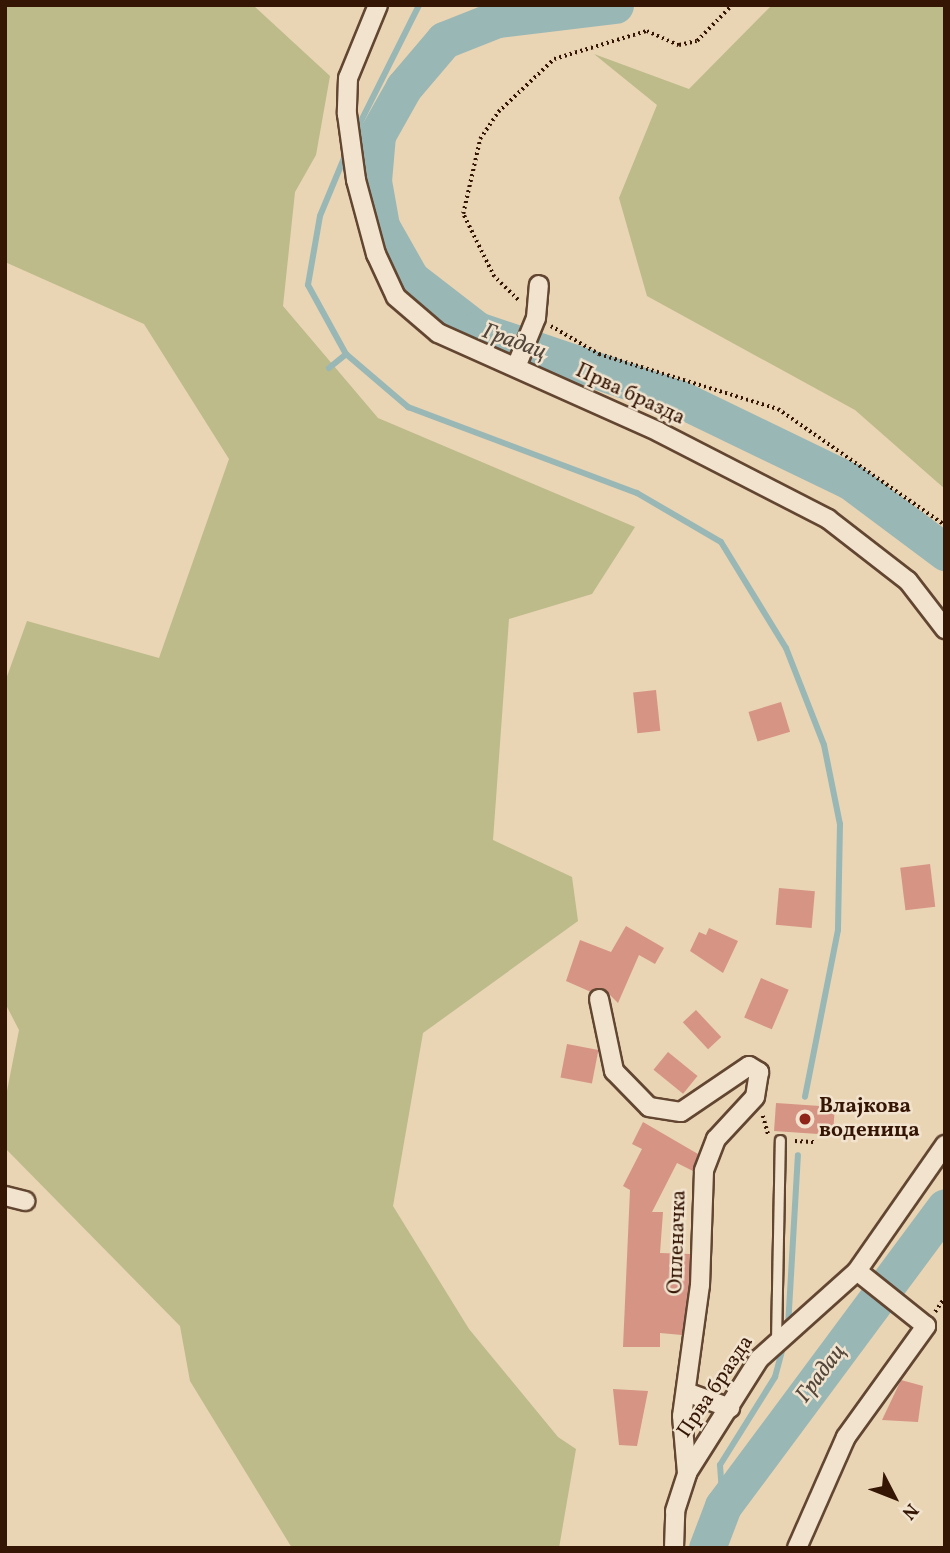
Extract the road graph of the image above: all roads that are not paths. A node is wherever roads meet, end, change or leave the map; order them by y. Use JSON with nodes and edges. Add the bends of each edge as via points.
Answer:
{"nodes":[{"id":1,"x":378,"y":5,"type":"edge"},
{"id":2,"x":539,"y":285,"type":"dead end"},
{"id":3,"x":516,"y":368,"type":"junction"},
{"id":4,"x":945,"y":629,"type":"edge"},
{"id":5,"x":598,"y":999,"type":"dead end"},
{"id":6,"x":780,"y":1140,"type":"road end"},
{"id":7,"x":945,"y":1145,"type":"edge"},
{"id":8,"x":5,"y":1196,"type":"edge"},
{"id":9,"x":25,"y":1201,"type":"dead end"},
{"id":10,"x":863,"y":1276,"type":"junction"},
{"id":11,"x":776,"y":1342,"type":"junction"},
{"id":12,"x":686,"y":1392,"type":"junction"},
{"id":13,"x":730,"y":1408,"type":"junction"},
{"id":14,"x":687,"y":1473,"type":"junction"},
{"id":15,"x":674,"y":1548,"type":"edge"},
{"id":16,"x":797,"y":1548,"type":"edge"}],
"edges":[{"from":1,"to":3,"type":"street","name":"Прва бразда","via":[[348,78],[347,114],[355,180],[376,254],[396,297],[438,333]]},
{"from":2,"to":3,"type":"street","via":[[536,318]]},
{"from":3,"to":4,"type":"street","name":"Прва бразда","via":[[828,519],[908,581]]},
{"from":5,"to":12,"type":"street","name":"Опленачка","via":[[614,1071],[649,1107],[681,1112],[749,1066],[759,1072],[755,1097],[716,1139],[704,1171],[700,1284]]},
{"from":6,"to":11,"type":"lane"},
{"from":7,"to":10,"type":"street","name":"Прва бразда","via":[[917,1179]]},
{"from":8,"to":9,"type":"street"},
{"from":10,"to":11,"type":"street","name":"Прва бразда"},
{"from":10,"to":16,"type":"street","via":[[926,1326],[846,1437]]},
{"from":11,"to":13,"type":"street","name":"Прва бразда"},
{"from":12,"to":13,"type":"street"},
{"from":12,"to":14,"type":"street","name":"Опленачка"},
{"from":13,"to":14,"type":"street","name":"Прва бразда"},
{"from":14,"to":15,"type":"street","name":"Прва бразда"}]}
